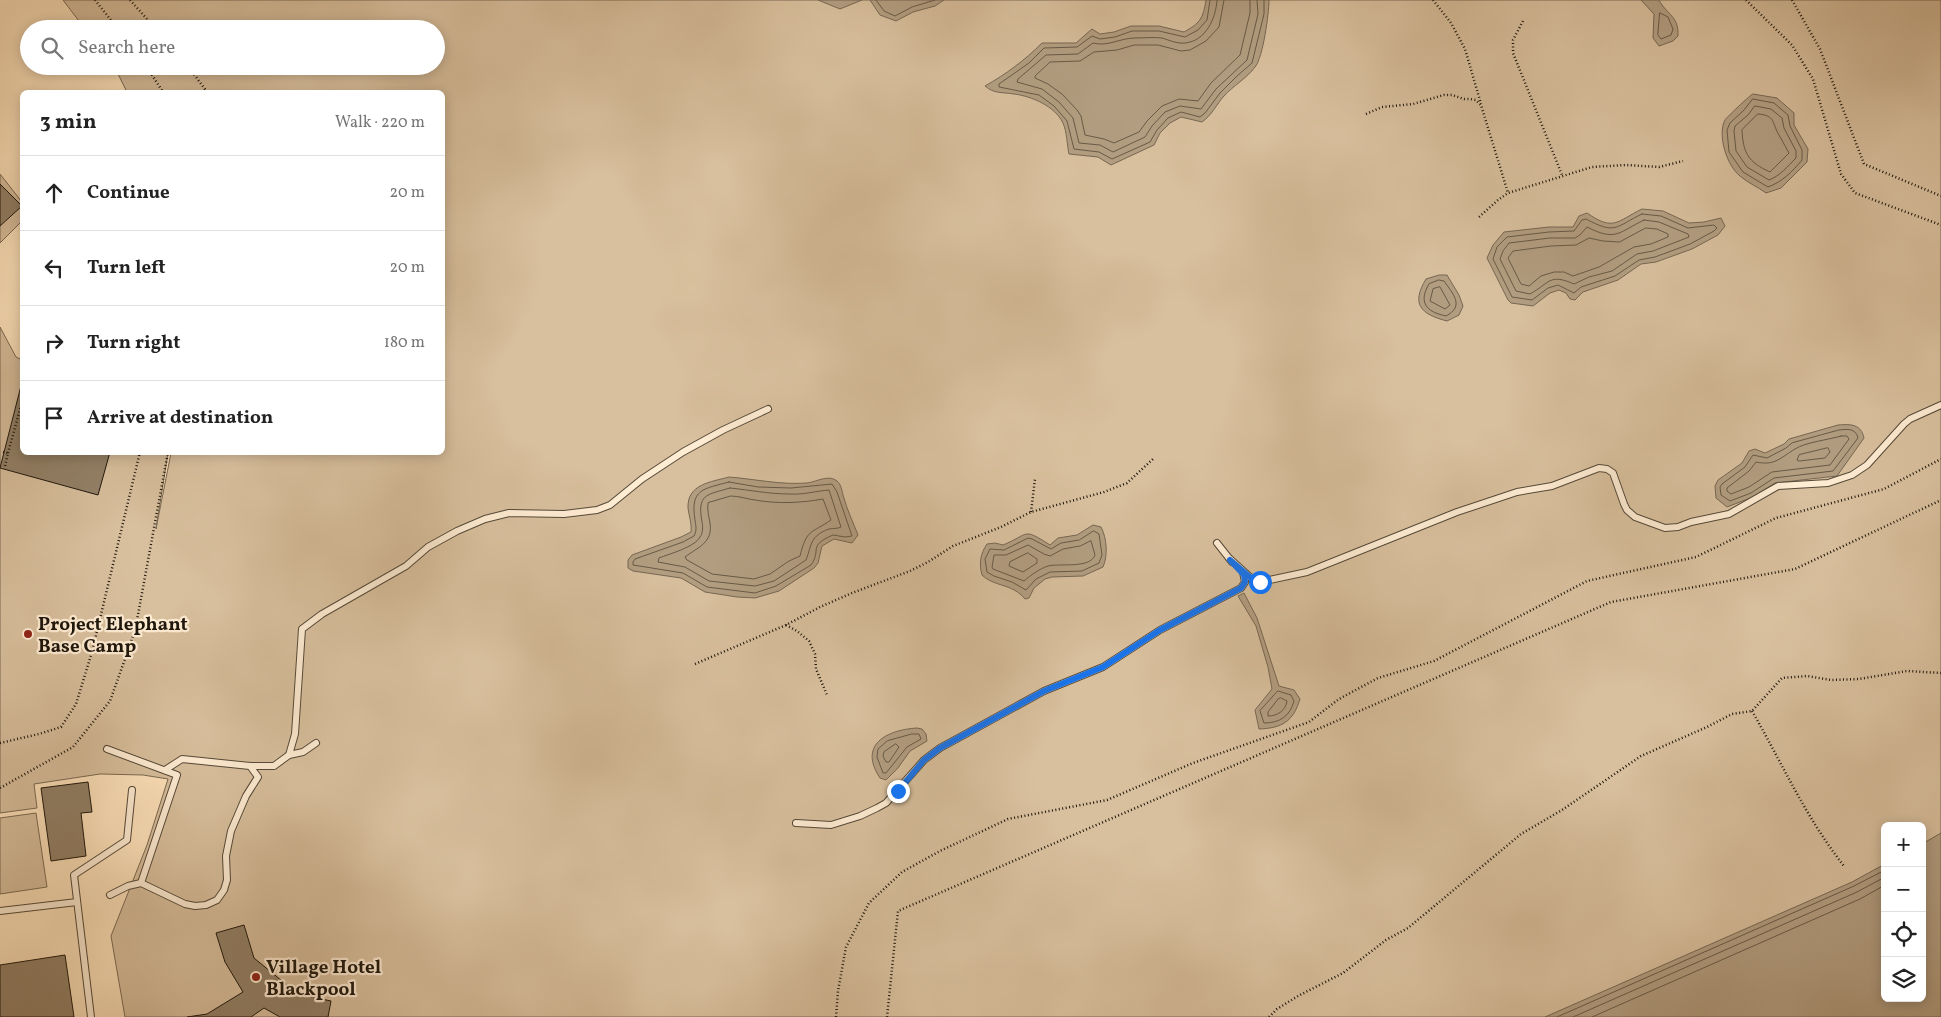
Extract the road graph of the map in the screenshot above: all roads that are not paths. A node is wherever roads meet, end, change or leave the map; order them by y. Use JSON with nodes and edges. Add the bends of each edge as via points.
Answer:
{"nodes":[{"id":1,"x":1941,"y":405,"type":"edge"},
{"id":2,"x":768,"y":409,"type":"dead end"},
{"id":3,"x":1217,"y":543,"type":"dead end"},
{"id":4,"x":1230,"y":560,"type":"junction"},
{"id":5,"x":316,"y":743,"type":"dead end"},
{"id":6,"x":107,"y":749,"type":"dead end"},
{"id":7,"x":289,"y":755,"type":"junction"},
{"id":8,"x":250,"y":766,"type":"junction"},
{"id":9,"x":165,"y":770,"type":"junction"},
{"id":10,"x":132,"y":790,"type":"dead end"},
{"id":11,"x":796,"y":823,"type":"dead end"},
{"id":12,"x":142,"y":883,"type":"junction"},
{"id":13,"x":110,"y":896,"type":"dead end"},
{"id":14,"x":77,"y":902,"type":"junction"},
{"id":15,"x":0,"y":911,"type":"edge"},
{"id":16,"x":91,"y":1017,"type":"edge"}],
"edges":[{"from":1,"to":4,"type":"lane","via":[[1910,419],[1867,465],[1852,475],[1828,483],[1778,486],[1728,514],[1678,527],[1665,528],[1635,517],[1624,504],[1613,473],[1599,468],[1552,486],[1517,492],[1457,512],[1316,570],[1260,582]]},
{"from":2,"to":7,"type":"lane","via":[[683,452],[610,505],[564,514],[509,513],[485,519],[428,547],[406,566],[322,614],[302,629],[294,734]]},
{"from":3,"to":4,"type":"lane"},
{"from":4,"to":11,"type":"lane","via":[[1244,575],[1245,582],[1241,588],[1166,627],[1103,667],[1044,691],[940,748],[924,760],[883,806],[831,825]]},
{"from":5,"to":7,"type":"lane","via":[[304,752]]},
{"from":6,"to":9,"type":"lane"},
{"from":7,"to":8,"type":"lane","via":[[274,766]]},
{"from":8,"to":9,"type":"lane","via":[[182,759]]},
{"from":8,"to":12,"type":"lane","via":[[258,777],[231,831],[226,856],[227,880],[217,900],[206,905],[184,904]]},
{"from":9,"to":12,"type":"lane","via":[[177,775]]},
{"from":10,"to":14,"type":"lane","via":[[127,840],[74,875]]},
{"from":12,"to":13,"type":"lane"},
{"from":14,"to":15,"type":"lane"},
{"from":14,"to":16,"type":"lane"}]}
